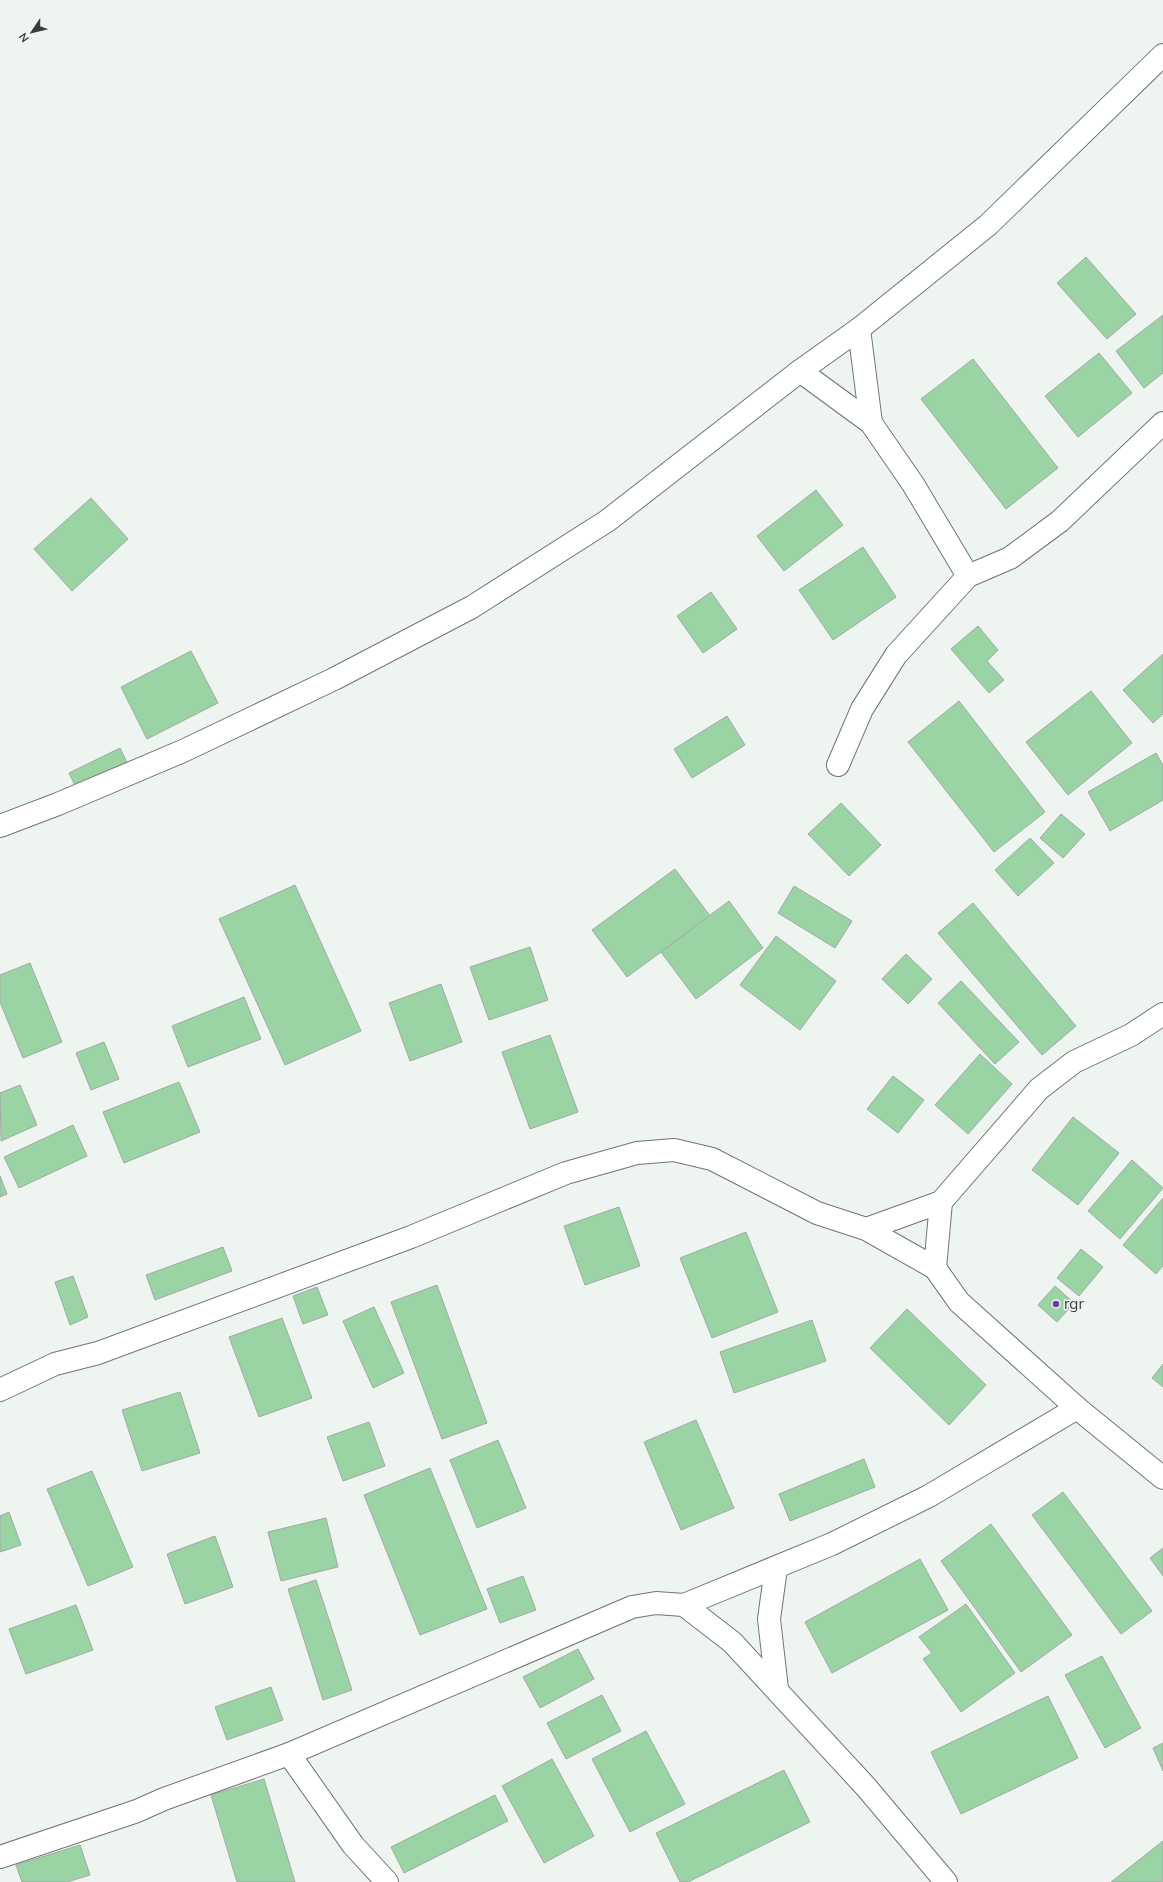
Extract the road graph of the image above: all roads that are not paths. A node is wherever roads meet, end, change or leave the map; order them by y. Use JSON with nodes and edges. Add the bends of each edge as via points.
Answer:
{"nodes":[{"id":1,"x":1163,"y":55,"type":"edge"},
{"id":2,"x":859,"y":330,"type":"junction"},
{"id":3,"x":800,"y":371,"type":"junction"},
{"id":4,"x":871,"y":423,"type":"junction"},
{"id":5,"x":1163,"y":423,"type":"edge"},
{"id":6,"x":968,"y":576,"type":"junction"},
{"id":7,"x":838,"y":764,"type":"dead end"},
{"id":8,"x":0,"y":826,"type":"edge"},
{"id":9,"x":1163,"y":1014,"type":"edge"},
{"id":10,"x":941,"y":1202,"type":"junction"},
{"id":11,"x":866,"y":1229,"type":"junction"},
{"id":12,"x":935,"y":1268,"type":"junction"},
{"id":13,"x":0,"y":1390,"type":"edge"},
{"id":14,"x":1077,"y":1408,"type":"junction"},
{"id":15,"x":1163,"y":1478,"type":"edge"},
{"id":16,"x":776,"y":1568,"type":"junction"},
{"id":17,"x":684,"y":1605,"type":"junction"},
{"id":18,"x":777,"y":1689,"type":"junction"},
{"id":19,"x":289,"y":1754,"type":"junction"},
{"id":20,"x":0,"y":1857,"type":"edge"},
{"id":21,"x":387,"y":1882,"type":"edge"},
{"id":22,"x":946,"y":1882,"type":"edge"}],
"edges":[{"from":1,"to":2,"type":"street","via":[[988,225]]},
{"from":2,"to":3,"type":"street"},
{"from":2,"to":4,"type":"street"},
{"from":3,"to":4,"type":"street"},
{"from":3,"to":8,"type":"street","via":[[607,521],[472,607],[334,679],[183,751]]},
{"from":4,"to":6,"type":"street","via":[[913,484]]},
{"from":5,"to":6,"type":"street","via":[[1060,521],[1010,558]]},
{"from":6,"to":7,"type":"street","via":[[896,655],[862,709]]},
{"from":9,"to":10,"type":"street","via":[[1131,1035],[1074,1062],[1039,1089]]},
{"from":10,"to":11,"type":"street"},
{"from":10,"to":12,"type":"street"},
{"from":11,"to":12,"type":"street"},
{"from":11,"to":13,"type":"street","via":[[817,1213],[712,1159],[674,1150],[637,1153],[566,1173],[411,1237],[98,1353],[55,1364]]},
{"from":12,"to":14,"type":"street","via":[[959,1302]]},
{"from":14,"to":15,"type":"street"},
{"from":14,"to":16,"type":"street","via":[[929,1496],[832,1544]]},
{"from":16,"to":17,"type":"street"},
{"from":16,"to":18,"type":"street","via":[[769,1619]]},
{"from":17,"to":18,"type":"street","via":[[732,1642]]},
{"from":17,"to":19,"type":"street","via":[[656,1603],[632,1607]]},
{"from":18,"to":22,"type":"street","via":[[866,1787]]},
{"from":19,"to":20,"type":"street","via":[[137,1811]]},
{"from":19,"to":21,"type":"street","via":[[353,1845]]}]}
